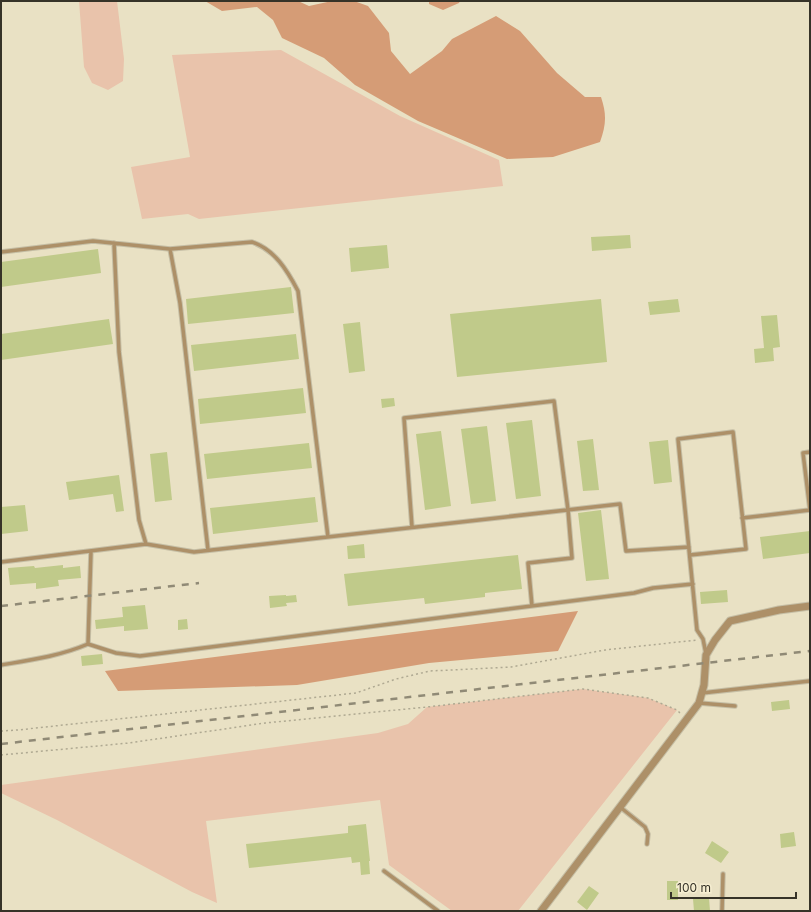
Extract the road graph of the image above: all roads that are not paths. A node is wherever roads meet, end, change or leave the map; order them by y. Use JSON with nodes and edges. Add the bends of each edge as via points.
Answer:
{"nodes":[{"id":1,"x":114,"y":243,"type":"junction"},
{"id":2,"x":170,"y":249,"type":"junction"},
{"id":3,"x":1,"y":252,"type":"edge"},
{"id":4,"x":810,"y":452,"type":"edge"},
{"id":5,"x":568,"y":510,"type":"junction"},
{"id":6,"x":742,"y":518,"type":"junction"},
{"id":7,"x":412,"y":527,"type":"junction"},
{"id":8,"x":328,"y":537,"type":"junction"},
{"id":9,"x":146,"y":544,"type":"junction"},
{"id":10,"x":689,"y":547,"type":"junction"},
{"id":11,"x":91,"y":550,"type":"junction"},
{"id":12,"x":208,"y":550,"type":"junction"},
{"id":13,"x":690,"y":555,"type":"junction"},
{"id":14,"x":1,"y":562,"type":"edge"},
{"id":15,"x":693,"y":584,"type":"junction"},
{"id":16,"x":532,"y":606,"type":"junction"},
{"id":17,"x":810,"y":606,"type":"edge"},
{"id":18,"x":697,"y":630,"type":"junction"},
{"id":19,"x":692,"y":631,"type":"dead end"},
{"id":20,"x":88,"y":644,"type":"junction"},
{"id":21,"x":706,"y":655,"type":"junction"},
{"id":22,"x":1,"y":665,"type":"edge"},
{"id":23,"x":810,"y":681,"type":"edge"},
{"id":24,"x":702,"y":693,"type":"junction"},
{"id":25,"x":700,"y":703,"type":"junction"},
{"id":26,"x":735,"y":706,"type":"dead end"},
{"id":27,"x":619,"y":807,"type":"junction"},
{"id":28,"x":647,"y":844,"type":"dead end"},
{"id":29,"x":384,"y":871,"type":"dead end"},
{"id":30,"x":723,"y":874,"type":"dead end"},
{"id":31,"x":438,"y":911,"type":"edge"},
{"id":32,"x":541,"y":911,"type":"edge"},
{"id":33,"x":722,"y":911,"type":"edge"}],
"edges":[{"from":1,"to":2,"type":"lane"},
{"from":1,"to":3,"type":"lane","via":[[93,241]]},
{"from":1,"to":9,"type":"lane","via":[[119,352],[140,520]]},
{"from":2,"to":8,"type":"lane","via":[[252,242],[273,254],[288,272],[298,291]]},
{"from":2,"to":12,"type":"lane","via":[[180,303]]},
{"from":4,"to":6,"type":"lane","via":[[803,453],[810,510]]},
{"from":5,"to":7,"type":"lane"},
{"from":5,"to":7,"type":"lane","via":[[554,401],[404,418]]},
{"from":5,"to":10,"type":"lane","via":[[620,504],[626,551]]},
{"from":5,"to":16,"type":"lane","via":[[572,558],[528,563]]},
{"from":6,"to":10,"type":"lane","via":[[733,432],[678,439]]},
{"from":6,"to":13,"type":"lane","via":[[746,549]]},
{"from":7,"to":8,"type":"lane"},
{"from":8,"to":12,"type":"lane"},
{"from":9,"to":11,"type":"lane"},
{"from":9,"to":12,"type":"lane","via":[[194,552]]},
{"from":10,"to":13,"type":"lane"},
{"from":11,"to":14,"type":"lane"},
{"from":11,"to":20,"type":"lane"},
{"from":13,"to":15,"type":"lane"},
{"from":15,"to":16,"type":"lane"},
{"from":15,"to":18,"type":"lane"},
{"from":16,"to":20,"type":"lane","via":[[140,656],[116,653]]},
{"from":17,"to":21,"type":"street","via":[[730,621]]},
{"from":18,"to":19,"type":"lane"},
{"from":18,"to":21,"type":"lane","via":[[703,640]]},
{"from":20,"to":22,"type":"lane","via":[[69,652]]},
{"from":21,"to":24,"type":"street"},
{"from":23,"to":24,"type":"lane"},
{"from":24,"to":25,"type":"street"},
{"from":25,"to":26,"type":"lane"},
{"from":25,"to":27,"type":"street"},
{"from":27,"to":28,"type":"lane","via":[[645,827],[648,834]]},
{"from":27,"to":32,"type":"street"},
{"from":29,"to":31,"type":"lane"},
{"from":30,"to":33,"type":"lane"}]}
